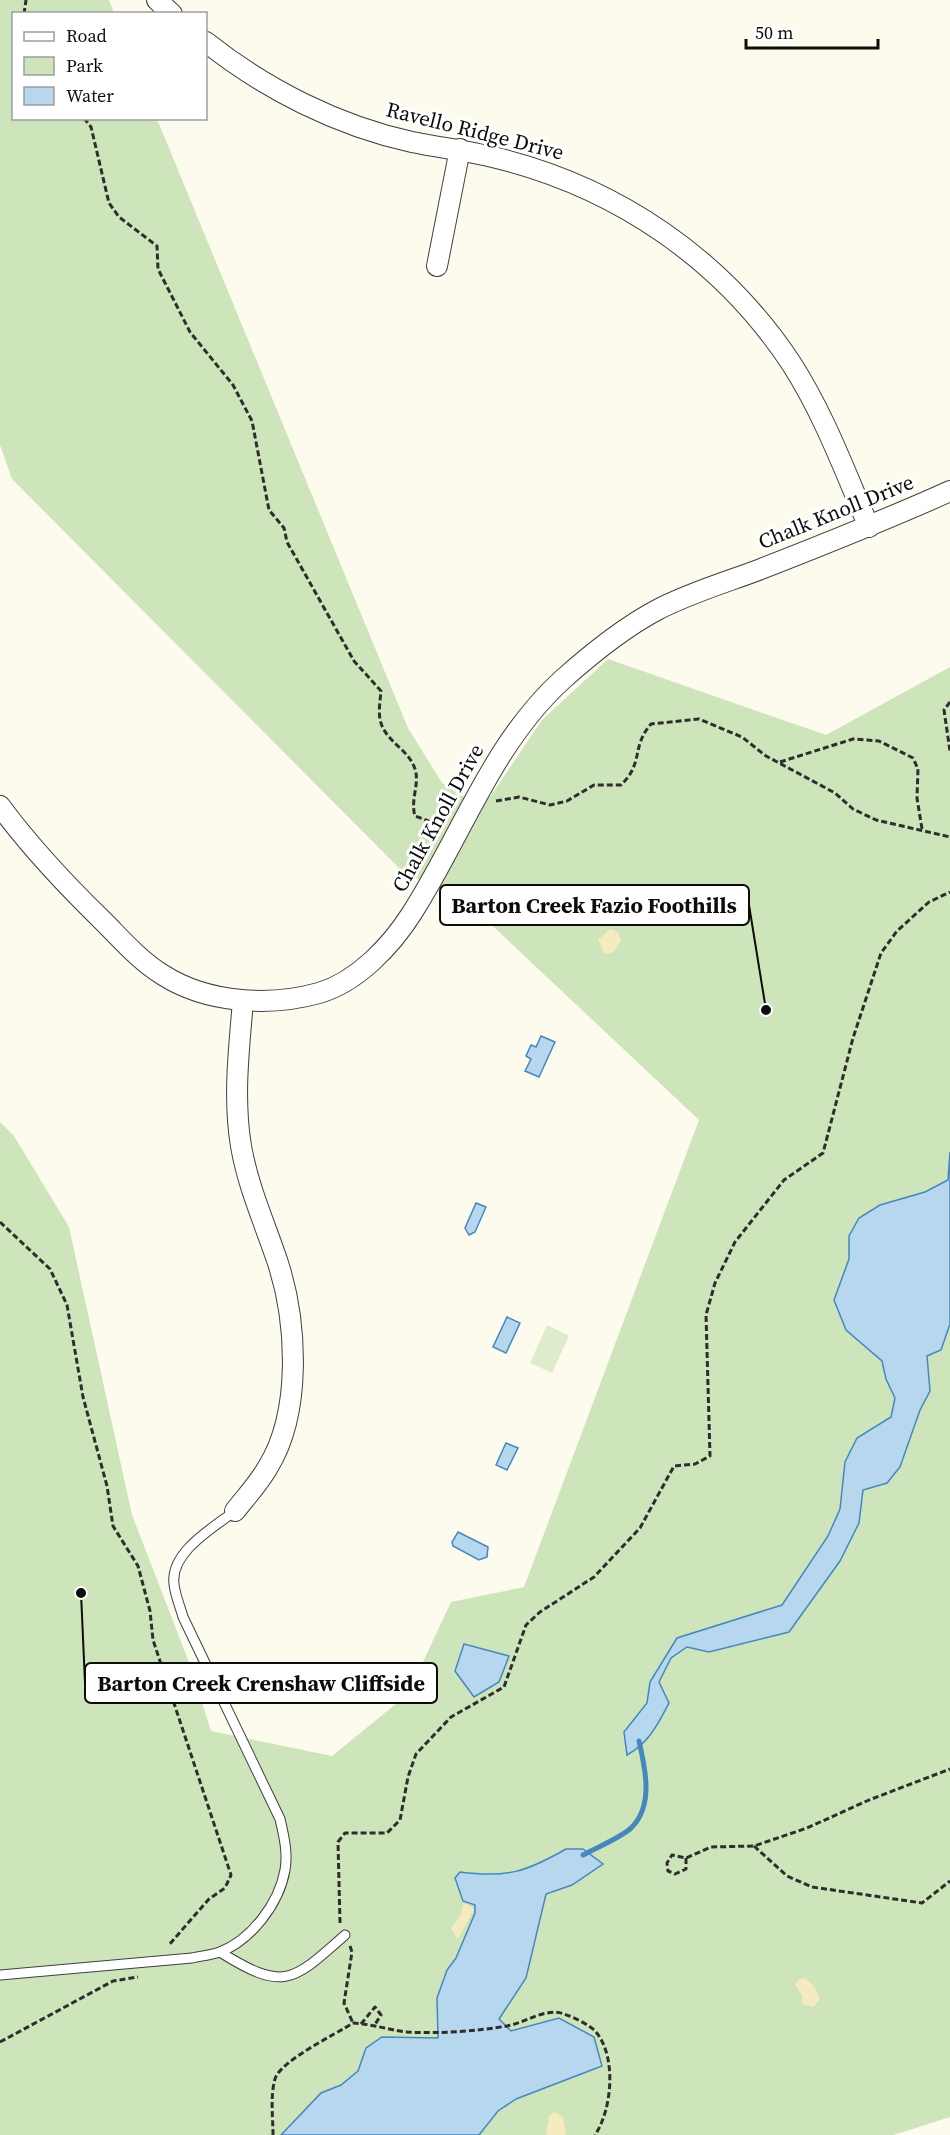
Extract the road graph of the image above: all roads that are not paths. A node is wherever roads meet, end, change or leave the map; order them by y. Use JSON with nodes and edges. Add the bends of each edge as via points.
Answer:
{"nodes":[{"id":1,"x":157,"y":0,"type":"edge"},
{"id":2,"x":170,"y":12,"type":"edge"},
{"id":3,"x":207,"y":43,"type":"edge"},
{"id":4,"x":460,"y":149,"type":"junction"},
{"id":5,"x":437,"y":266,"type":"dead end"},
{"id":6,"x":950,"y":491,"type":"edge"},
{"id":7,"x":869,"y":527,"type":"junction"},
{"id":8,"x":0,"y":806,"type":"edge"},
{"id":9,"x":243,"y":1000,"type":"junction"},
{"id":10,"x":235,"y":1511,"type":"joint"},
{"id":11,"x":345,"y":1935,"type":"road end"},
{"id":12,"x":220,"y":1952,"type":"junction"},
{"id":13,"x":0,"y":1975,"type":"edge"}],
"edges":[{"from":1,"to":2,"type":"street"},
{"from":3,"to":4,"type":"street","name":"Ravello Ridge Drive","via":[[259,80],[328,115],[412,142]]},
{"from":4,"to":5,"type":"street"},
{"from":4,"to":7,"type":"street","name":"Ravello Ridge Drive","via":[[538,169],[584,186],[645,219],[703,262],[757,318],[791,364],[815,406]]},
{"from":6,"to":7,"type":"street","name":"Chalk Knoll Drive"},
{"from":7,"to":9,"type":"street","name":"Chalk Knoll Drive","via":[[657,610],[605,645],[560,682],[515,733],[483,782],[411,914],[388,945],[355,974],[320,992]]},
{"from":8,"to":9,"type":"street","name":"Chalk Knoll Drive","via":[[45,864],[143,961],[186,986]]},
{"from":9,"to":10,"type":"street","via":[[237,1088],[241,1146],[285,1287],[293,1341],[289,1406],[279,1443],[269,1467]]},
{"from":10,"to":12,"type":"lane","via":[[194,1544],[175,1567],[173,1584],[183,1617],[280,1819],[286,1846],[285,1871],[259,1924]]},
{"from":11,"to":12,"type":"lane","via":[[299,1974],[270,1978]]},
{"from":12,"to":13,"type":"lane","via":[[192,1958]]}]}
